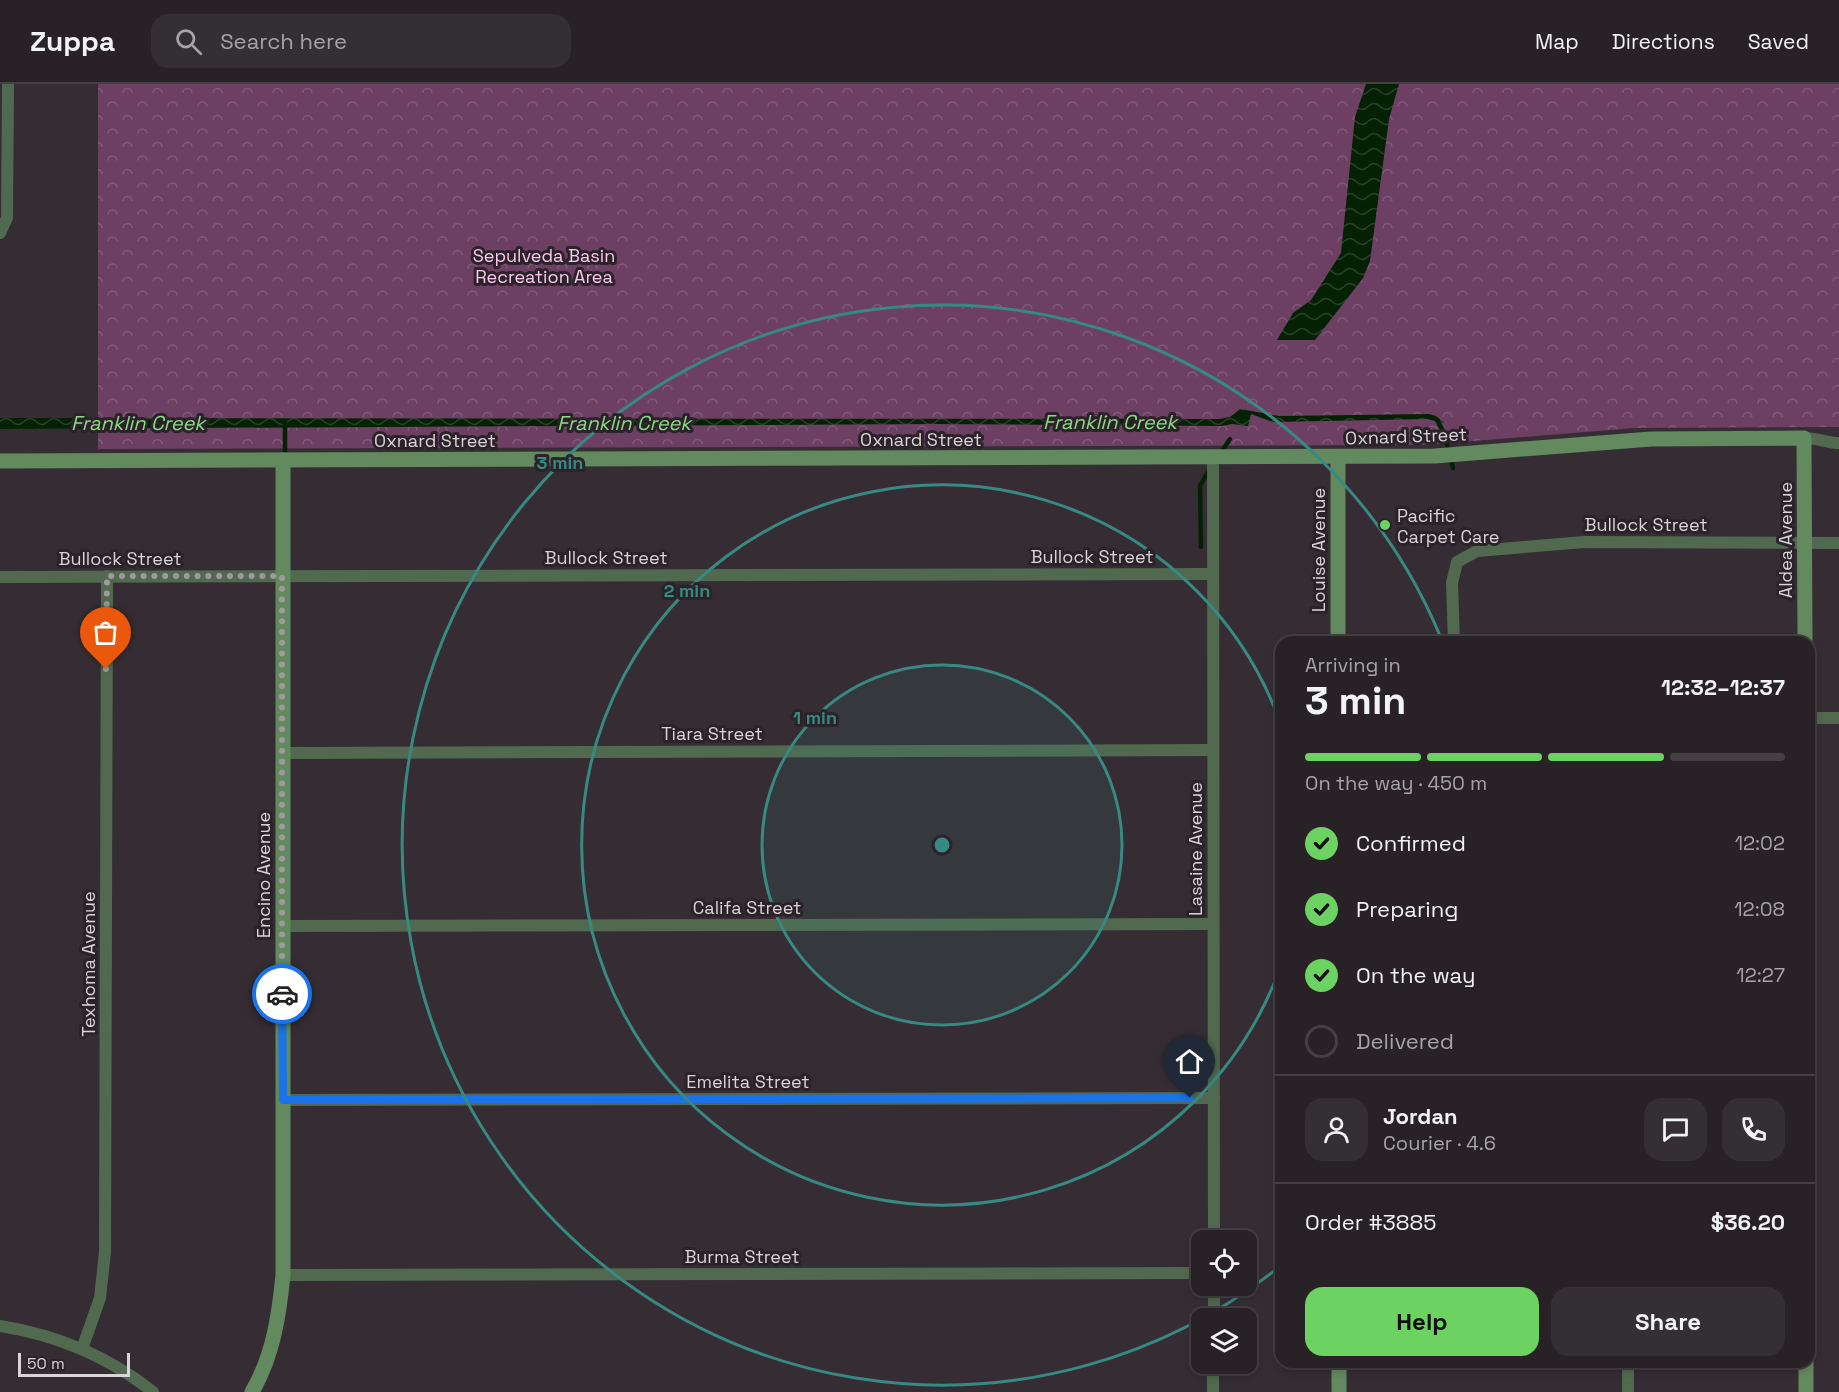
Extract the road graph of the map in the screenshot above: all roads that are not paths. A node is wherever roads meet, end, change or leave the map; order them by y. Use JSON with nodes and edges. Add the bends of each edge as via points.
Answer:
{"nodes":[{"id":1,"x":8,"y":84,"type":"edge"},
{"id":2,"x":0,"y":233,"type":"edge"},
{"id":3,"x":1804,"y":438,"type":"junction"},
{"id":4,"x":1839,"y":443,"type":"edge"},
{"id":5,"x":1338,"y":457,"type":"junction"},
{"id":6,"x":1213,"y":458,"type":"junction"},
{"id":7,"x":283,"y":460,"type":"junction"},
{"id":8,"x":0,"y":461,"type":"edge"},
{"id":9,"x":1804,"y":543,"type":"junction"},
{"id":10,"x":1839,"y":543,"type":"edge"},
{"id":11,"x":1212,"y":574,"type":"junction"},
{"id":12,"x":107,"y":576,"type":"junction"},
{"id":13,"x":282,"y":576,"type":"junction"},
{"id":14,"x":0,"y":577,"type":"edge"},
{"id":15,"x":1338,"y":636,"type":"edge"},
{"id":16,"x":1454,"y":636,"type":"edge"},
{"id":17,"x":1805,"y":636,"type":"edge"},
{"id":18,"x":1815,"y":718,"type":"edge"},
{"id":19,"x":1839,"y":718,"type":"edge"},
{"id":20,"x":1213,"y":750,"type":"junction"},
{"id":21,"x":284,"y":753,"type":"junction"},
{"id":22,"x":1213,"y":924,"type":"junction"},
{"id":23,"x":282,"y":926,"type":"junction"},
{"id":24,"x":1214,"y":1098,"type":"junction"},
{"id":25,"x":283,"y":1100,"type":"junction"},
{"id":26,"x":1214,"y":1230,"type":"edge"},
{"id":27,"x":1191,"y":1273,"type":"edge"},
{"id":28,"x":283,"y":1275,"type":"junction"},
{"id":29,"x":0,"y":1326,"type":"edge"},
{"id":30,"x":82,"y":1349,"type":"junction"},
{"id":31,"x":1339,"y":1368,"type":"edge"},
{"id":32,"x":1628,"y":1368,"type":"edge"},
{"id":33,"x":1806,"y":1368,"type":"edge"},
{"id":34,"x":1213,"y":1374,"type":"edge"},
{"id":35,"x":153,"y":1392,"type":"edge"},
{"id":36,"x":252,"y":1392,"type":"edge"},
{"id":37,"x":1213,"y":1392,"type":"edge"},
{"id":38,"x":1339,"y":1392,"type":"edge"},
{"id":39,"x":1628,"y":1392,"type":"edge"},
{"id":40,"x":1806,"y":1392,"type":"edge"}],
"edges":[{"from":1,"to":2,"type":"street","via":[[7,218]]},
{"from":3,"to":4,"type":"street","name":"Oxnard Street"},
{"from":3,"to":5,"type":"street","name":"Oxnard Street","via":[[1651,439],[1435,456]]},
{"from":3,"to":9,"type":"street","name":"Aldea Avenue"},
{"from":5,"to":6,"type":"street","name":"Oxnard Street"},
{"from":5,"to":15,"type":"street","name":"Louise Avenue"},
{"from":6,"to":7,"type":"street","name":"Oxnard Street"},
{"from":6,"to":11,"type":"street","name":"Lasaine Avenue"},
{"from":7,"to":8,"type":"street","name":"Oxnard Street"},
{"from":7,"to":13,"type":"street","name":"Encino Avenue"},
{"from":9,"to":10,"type":"street","name":"Bullock Street"},
{"from":9,"to":16,"type":"street","name":"Bullock Street","via":[[1584,542],[1477,551],[1457,562],[1452,583]]},
{"from":9,"to":17,"type":"street","name":"Aldea Avenue"},
{"from":11,"to":13,"type":"street","name":"Bullock Street"},
{"from":11,"to":20,"type":"street","name":"Lasaine Avenue"},
{"from":12,"to":13,"type":"street","name":"Bullock Street"},
{"from":12,"to":14,"type":"street","name":"Bullock Street"},
{"from":12,"to":30,"type":"street","name":"Texhoma Avenue","via":[[105,1252],[99,1298]]},
{"from":13,"to":21,"type":"street","name":"Encino Avenue"},
{"from":18,"to":19,"type":"street"},
{"from":20,"to":21,"type":"street","name":"Tiara Street"},
{"from":20,"to":22,"type":"street","name":"Lasaine Avenue"},
{"from":21,"to":23,"type":"street","name":"Encino Avenue"},
{"from":22,"to":23,"type":"street","name":"Califa Street"},
{"from":22,"to":24,"type":"street","name":"Lasaine Avenue"},
{"from":23,"to":25,"type":"street","name":"Encino Avenue"},
{"from":24,"to":25,"type":"street","name":"Emelita Street"},
{"from":24,"to":26,"type":"street","name":"Lasaine Avenue"},
{"from":25,"to":28,"type":"street","name":"Encino Avenue"},
{"from":27,"to":28,"type":"street","name":"Burma Street"},
{"from":28,"to":36,"type":"street","name":"Encino Avenue","via":[[272,1346]]},
{"from":29,"to":30,"type":"street"},
{"from":30,"to":35,"type":"street"},
{"from":31,"to":38,"type":"street"},
{"from":32,"to":39,"type":"street"},
{"from":33,"to":40,"type":"street"},
{"from":34,"to":37,"type":"street"}]}
